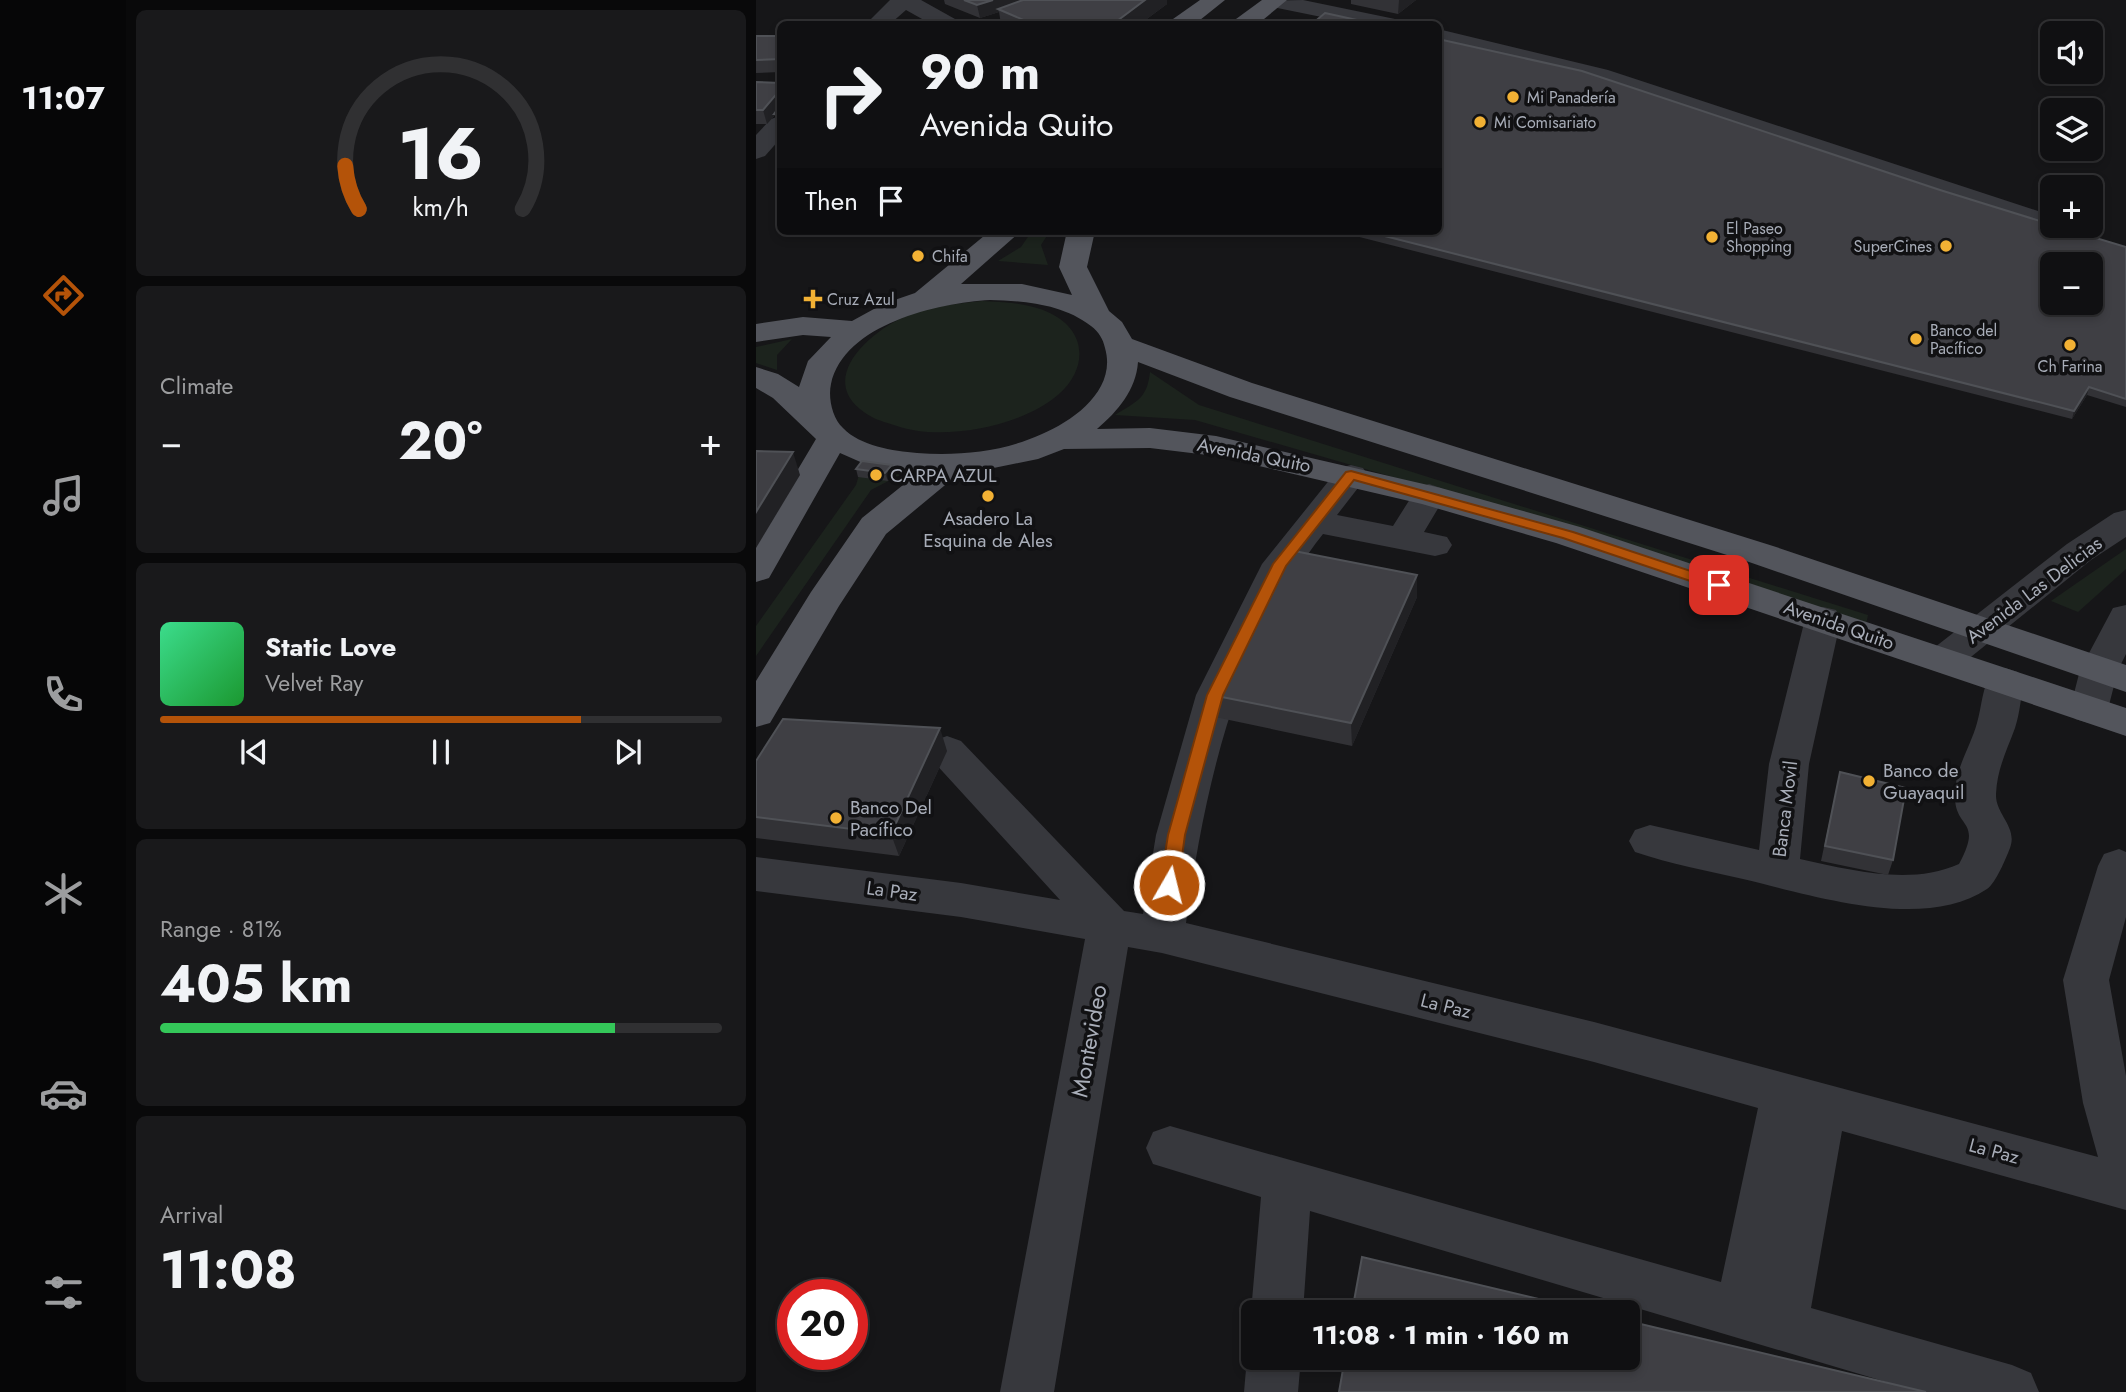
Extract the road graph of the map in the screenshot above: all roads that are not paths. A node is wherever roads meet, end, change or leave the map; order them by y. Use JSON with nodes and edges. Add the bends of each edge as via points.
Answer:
{"nodes":[{"id":1,"x":904,"y":0,"type":"edge"},
{"id":2,"x":1214,"y":0,"type":"edge"},
{"id":3,"x":1276,"y":0,"type":"edge"},
{"id":4,"x":880,"y":21,"type":"edge"},
{"id":5,"x":942,"y":21,"type":"edge"},
{"id":6,"x":1185,"y":21,"type":"edge"},
{"id":7,"x":1248,"y":21,"type":"edge"},
{"id":8,"x":1373,"y":21,"type":"edge"},
{"id":9,"x":1442,"y":37,"type":"edge"},
{"id":10,"x":777,"y":128,"type":"edge"},
{"id":11,"x":763,"y":147,"type":"edge"},
{"id":12,"x":2040,"y":221,"type":"edge"},
{"id":13,"x":1002,"y":235,"type":"edge"},
{"id":14,"x":1080,"y":235,"type":"edge"},
{"id":15,"x":925,"y":300,"type":"junction"},
{"id":16,"x":1096,"y":315,"type":"junction"},
{"id":17,"x":856,"y":330,"type":"junction"},
{"id":18,"x":756,"y":334,"type":"edge"},
{"id":19,"x":1122,"y":346,"type":"junction"},
{"id":20,"x":756,"y":376,"type":"edge"},
{"id":21,"x":831,"y":434,"type":"junction"},
{"id":22,"x":1058,"y":439,"type":"junction"},
{"id":23,"x":984,"y":462,"type":"junction"},
{"id":24,"x":1351,"y":475,"type":"junction"},
{"id":25,"x":1429,"y":495,"type":"junction"},
{"id":26,"x":1314,"y":521,"type":"junction"},
{"id":27,"x":2126,"y":521,"type":"edge"},
{"id":28,"x":756,"y":570,"type":"edge"},
{"id":29,"x":2126,"y":617,"type":"edge"},
{"id":30,"x":1823,"y":620,"type":"junction"},
{"id":31,"x":1982,"y":629,"type":"junction"},
{"id":32,"x":1943,"y":660,"type":"junction"},
{"id":33,"x":2113,"y":675,"type":"edge"},
{"id":34,"x":2005,"y":681,"type":"junction"},
{"id":35,"x":2089,"y":709,"type":"junction"},
{"id":36,"x":756,"y":713,"type":"edge"},
{"id":37,"x":2126,"y":722,"type":"edge"},
{"id":38,"x":947,"y":751,"type":"dead end"},
{"id":39,"x":1650,"y":841,"type":"dead end"},
{"id":40,"x":2119,"y":866,"type":"dead end"},
{"id":41,"x":1778,"y":872,"type":"junction"},
{"id":42,"x":756,"y":874,"type":"edge"},
{"id":43,"x":1110,"y":925,"type":"junction"},
{"id":44,"x":1162,"y":935,"type":"junction"},
{"id":45,"x":1804,"y":1100,"type":"junction"},
{"id":46,"x":1170,"y":1148,"type":"dead end"},
{"id":47,"x":2126,"y":1169,"type":"edge"},
{"id":48,"x":1287,"y":1182,"type":"junction"},
{"id":49,"x":2126,"y":1187,"type":"edge"},
{"id":50,"x":1278,"y":1300,"type":"edge"},
{"id":51,"x":1761,"y":1319,"type":"junction"},
{"id":52,"x":1273,"y":1370,"type":"edge"},
{"id":53,"x":1027,"y":1392,"type":"edge"},
{"id":54,"x":1271,"y":1392,"type":"edge"},
{"id":55,"x":2012,"y":1392,"type":"edge"}],
"edges":[{"from":1,"to":4,"type":"street"},
{"from":1,"to":5,"type":"street"},
{"from":2,"to":6,"type":"main road"},
{"from":3,"to":7,"type":"main road"},
{"from":3,"to":8,"type":"street"},
{"from":9,"to":12,"type":"street","via":[[1599,75]]},
{"from":10,"to":11,"type":"street"},
{"from":13,"to":15,"type":"main road"},
{"from":14,"to":16,"type":"main road","via":[[1073,267]]},
{"from":15,"to":16,"type":"main road","via":[[972,292],[1020,292],[1062,300]]},
{"from":15,"to":17,"type":"main road","via":[[888,312]]},
{"from":16,"to":19,"type":"main road"},
{"from":17,"to":18,"type":"main road","via":[[803,326]]},
{"from":17,"to":21,"type":"main road","via":[[823,361],[812,396]]},
{"from":19,"to":22,"type":"main road","via":[[1122,378],[1113,394],[1081,425]]},
{"from":19,"to":31,"type":"main road","via":[[1213,381],[1761,554]]},
{"from":20,"to":21,"type":"main road","via":[[782,389]]},
{"from":21,"to":23,"type":"main road","via":[[875,457],[926,465]]},
{"from":21,"to":28,"type":"main road"},
{"from":22,"to":23,"type":"main road"},
{"from":22,"to":24,"type":"main road","name":"Avenida Quito","via":[[1150,438],[1216,446]]},
{"from":23,"to":36,"type":"main road","via":[[938,474],[874,526]]},
{"from":24,"to":25,"type":"main road","name":"Avenida Quito"},
{"from":24,"to":26,"type":"street"},
{"from":25,"to":26,"type":"street","via":[[1419,541]]},
{"from":25,"to":30,"type":"main road","name":"Avenida Quito","via":[[1568,535]]},
{"from":26,"to":44,"type":"street","via":[[1280,564],[1215,695],[1177,835]]},
{"from":27,"to":31,"type":"street","name":"Avenida Las Delicias"},
{"from":29,"to":33,"type":"street"},
{"from":30,"to":32,"type":"main road","name":"Avenida Quito"},
{"from":30,"to":41,"type":"street","name":"Banca Movil","via":[[1789,764]]},
{"from":31,"to":32,"type":"street","name":"Avenida Las Delicias"},
{"from":31,"to":33,"type":"main road"},
{"from":32,"to":34,"type":"main road","name":"Avenida Quito"},
{"from":33,"to":35,"type":"street"},
{"from":34,"to":35,"type":"main road","name":"Avenida Quito"},
{"from":34,"to":41,"type":"street","via":[[1975,795],[1991,832],[1990,846],[1974,876],[1941,890],[1894,892]]},
{"from":35,"to":37,"type":"main road","name":"Avenida Quito"},
{"from":38,"to":43,"type":"street"},
{"from":39,"to":41,"type":"street","name":"Banca Movil"},
{"from":40,"to":47,"type":"street","via":[[2087,980],[2107,1103]]},
{"from":42,"to":43,"type":"street","name":"La Paz"},
{"from":43,"to":44,"type":"street","name":"La Paz"},
{"from":43,"to":53,"type":"street","name":"Montevideo"},
{"from":44,"to":45,"type":"street","name":"La Paz","via":[[1594,1042]]},
{"from":45,"to":49,"type":"street","name":"La Paz"},
{"from":45,"to":51,"type":"street"},
{"from":46,"to":48,"type":"street"},
{"from":48,"to":50,"type":"street"},
{"from":48,"to":51,"type":"street"},
{"from":51,"to":55,"type":"street"},
{"from":52,"to":54,"type":"street"}]}
